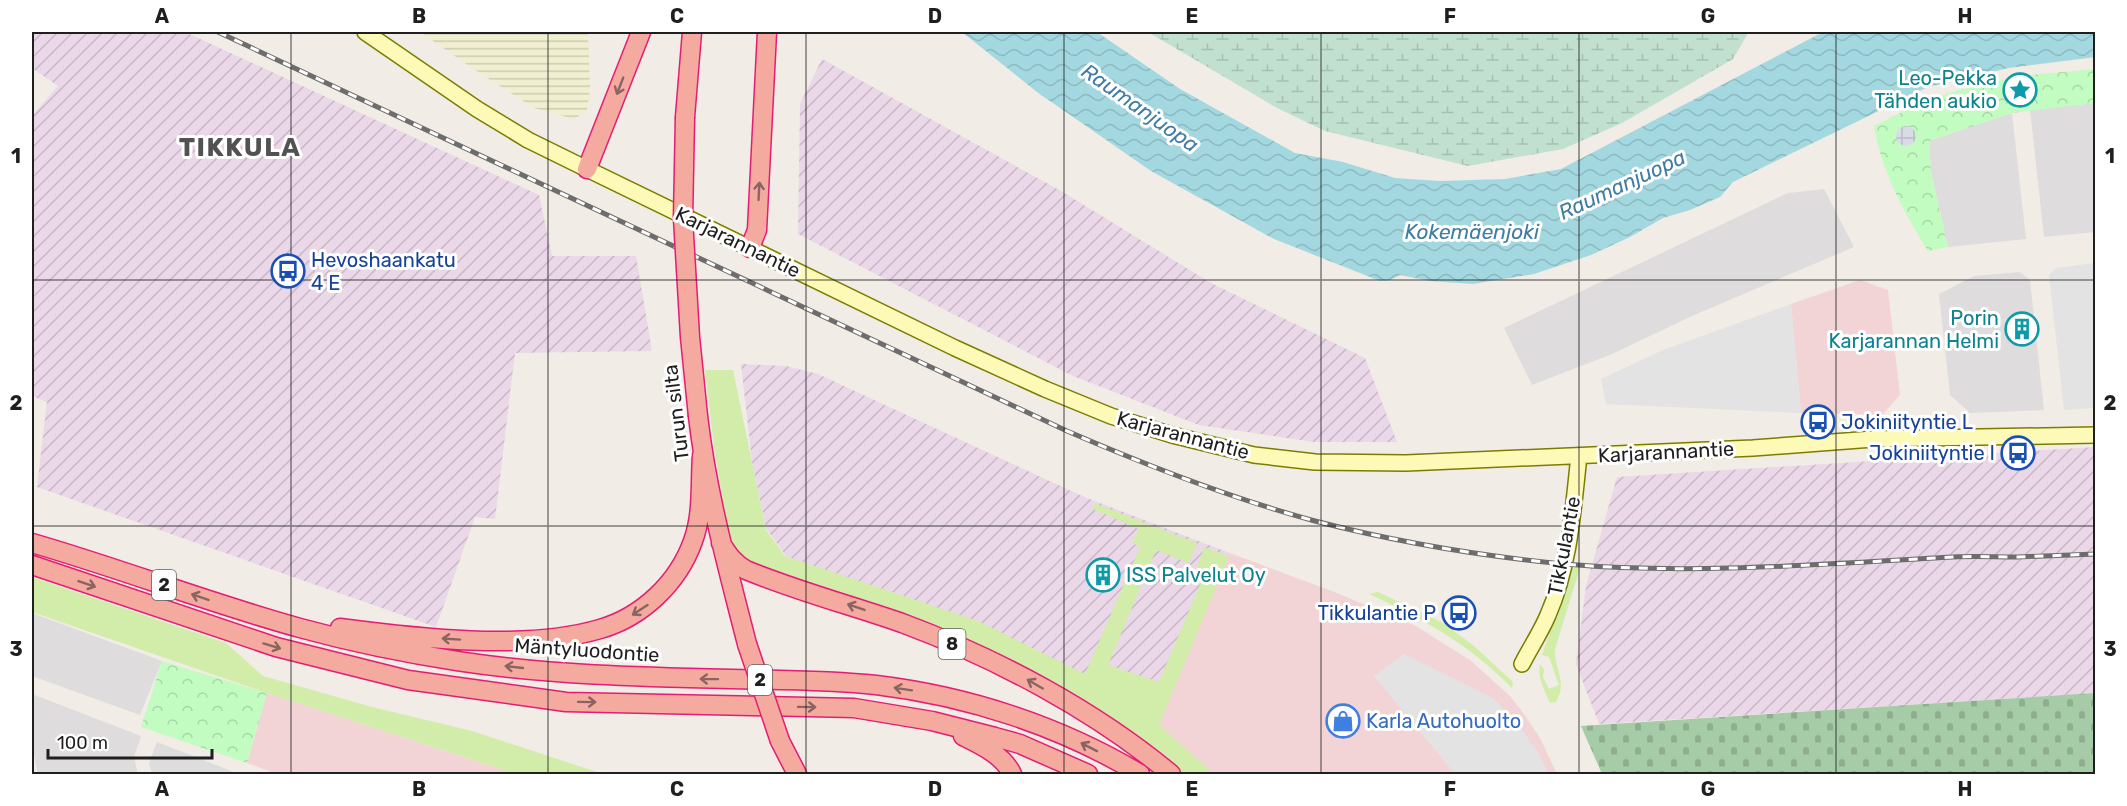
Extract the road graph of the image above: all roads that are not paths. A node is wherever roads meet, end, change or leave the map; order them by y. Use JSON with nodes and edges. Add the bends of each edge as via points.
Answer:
{"nodes":[{"id":1,"x":365,"y":32,"type":"edge"},
{"id":2,"x":642,"y":32,"type":"edge"},
{"id":3,"x":692,"y":32,"type":"edge"},
{"id":4,"x":767,"y":32,"type":"edge"},
{"id":5,"x":587,"y":170,"type":"junction"},
{"id":6,"x":750,"y":248,"type":"junction"},
{"id":7,"x":2096,"y":435,"type":"edge"},
{"id":8,"x":702,"y":455,"type":"junction"},
{"id":9,"x":1579,"y":456,"type":"junction"},
{"id":10,"x":32,"y":543,"type":"edge"},
{"id":11,"x":721,"y":543,"type":"junction"},
{"id":12,"x":32,"y":565,"type":"edge"},
{"id":13,"x":296,"y":627,"type":"junction"},
{"id":14,"x":1522,"y":664,"type":"dead end"},
{"id":15,"x":932,"y":720,"type":"junction"},
{"id":16,"x":797,"y":774,"type":"edge"},
{"id":17,"x":1012,"y":774,"type":"edge"},
{"id":18,"x":1088,"y":774,"type":"edge"},
{"id":19,"x":1140,"y":774,"type":"edge"},
{"id":20,"x":1171,"y":774,"type":"edge"}],
"edges":[{"from":1,"to":5,"type":"main road","name":"Karjarannantie","via":[[477,109]]},
{"from":2,"to":5,"type":"highway","one_way":true},
{"from":3,"to":8,"type":"highway","name":"Turun silta","number":"8","bridge":true,"via":[[683,218]]},
{"from":6,"to":4,"type":"highway","one_way":true,"via":[[757,230]]},
{"from":5,"to":6,"type":"main road","name":"Karjarannantie"},
{"from":6,"to":9,"type":"main road","name":"Karjarannantie","via":[[1045,389],[1111,416],[1225,449],[1284,460],[1343,463]]},
{"from":7,"to":9,"type":"main road","name":"Karjarannantie","via":[[1873,439]]},
{"from":8,"to":11,"type":"highway","name":"Turun silta","number":"8"},
{"from":8,"to":13,"type":"highway","one_way":true,"via":[[699,517],[694,540],[680,568],[650,604],[601,629],[562,637],[455,640],[309,623]]},
{"from":9,"to":14,"type":"main road","name":"Tikkulantie","via":[[1558,589]]},
{"from":13,"to":10,"type":"highway","name":"Mäntyluodontie","number":"2","one_way":true},
{"from":11,"to":16,"type":"highway","name":"Turun silta","number":"8","bridge":true,"via":[[747,644],[780,741]]},
{"from":20,"to":11,"type":"highway","number":"8","one_way":true,"via":[[1088,716],[988,660],[904,624],[746,570]]},
{"from":12,"to":15,"type":"highway","number":"2","one_way":true,"via":[[276,647],[408,681],[566,702],[854,708]]},
{"from":19,"to":13,"type":"highway","name":"Mäntyluodontie","number":"2","one_way":true,"via":[[1081,743],[1027,721],[929,693],[863,684],[540,670],[459,661]]},
{"from":15,"to":17,"type":"highway","via":[[987,749]]},
{"from":15,"to":18,"type":"highway","number":"2","via":[[1020,744]]}]}
